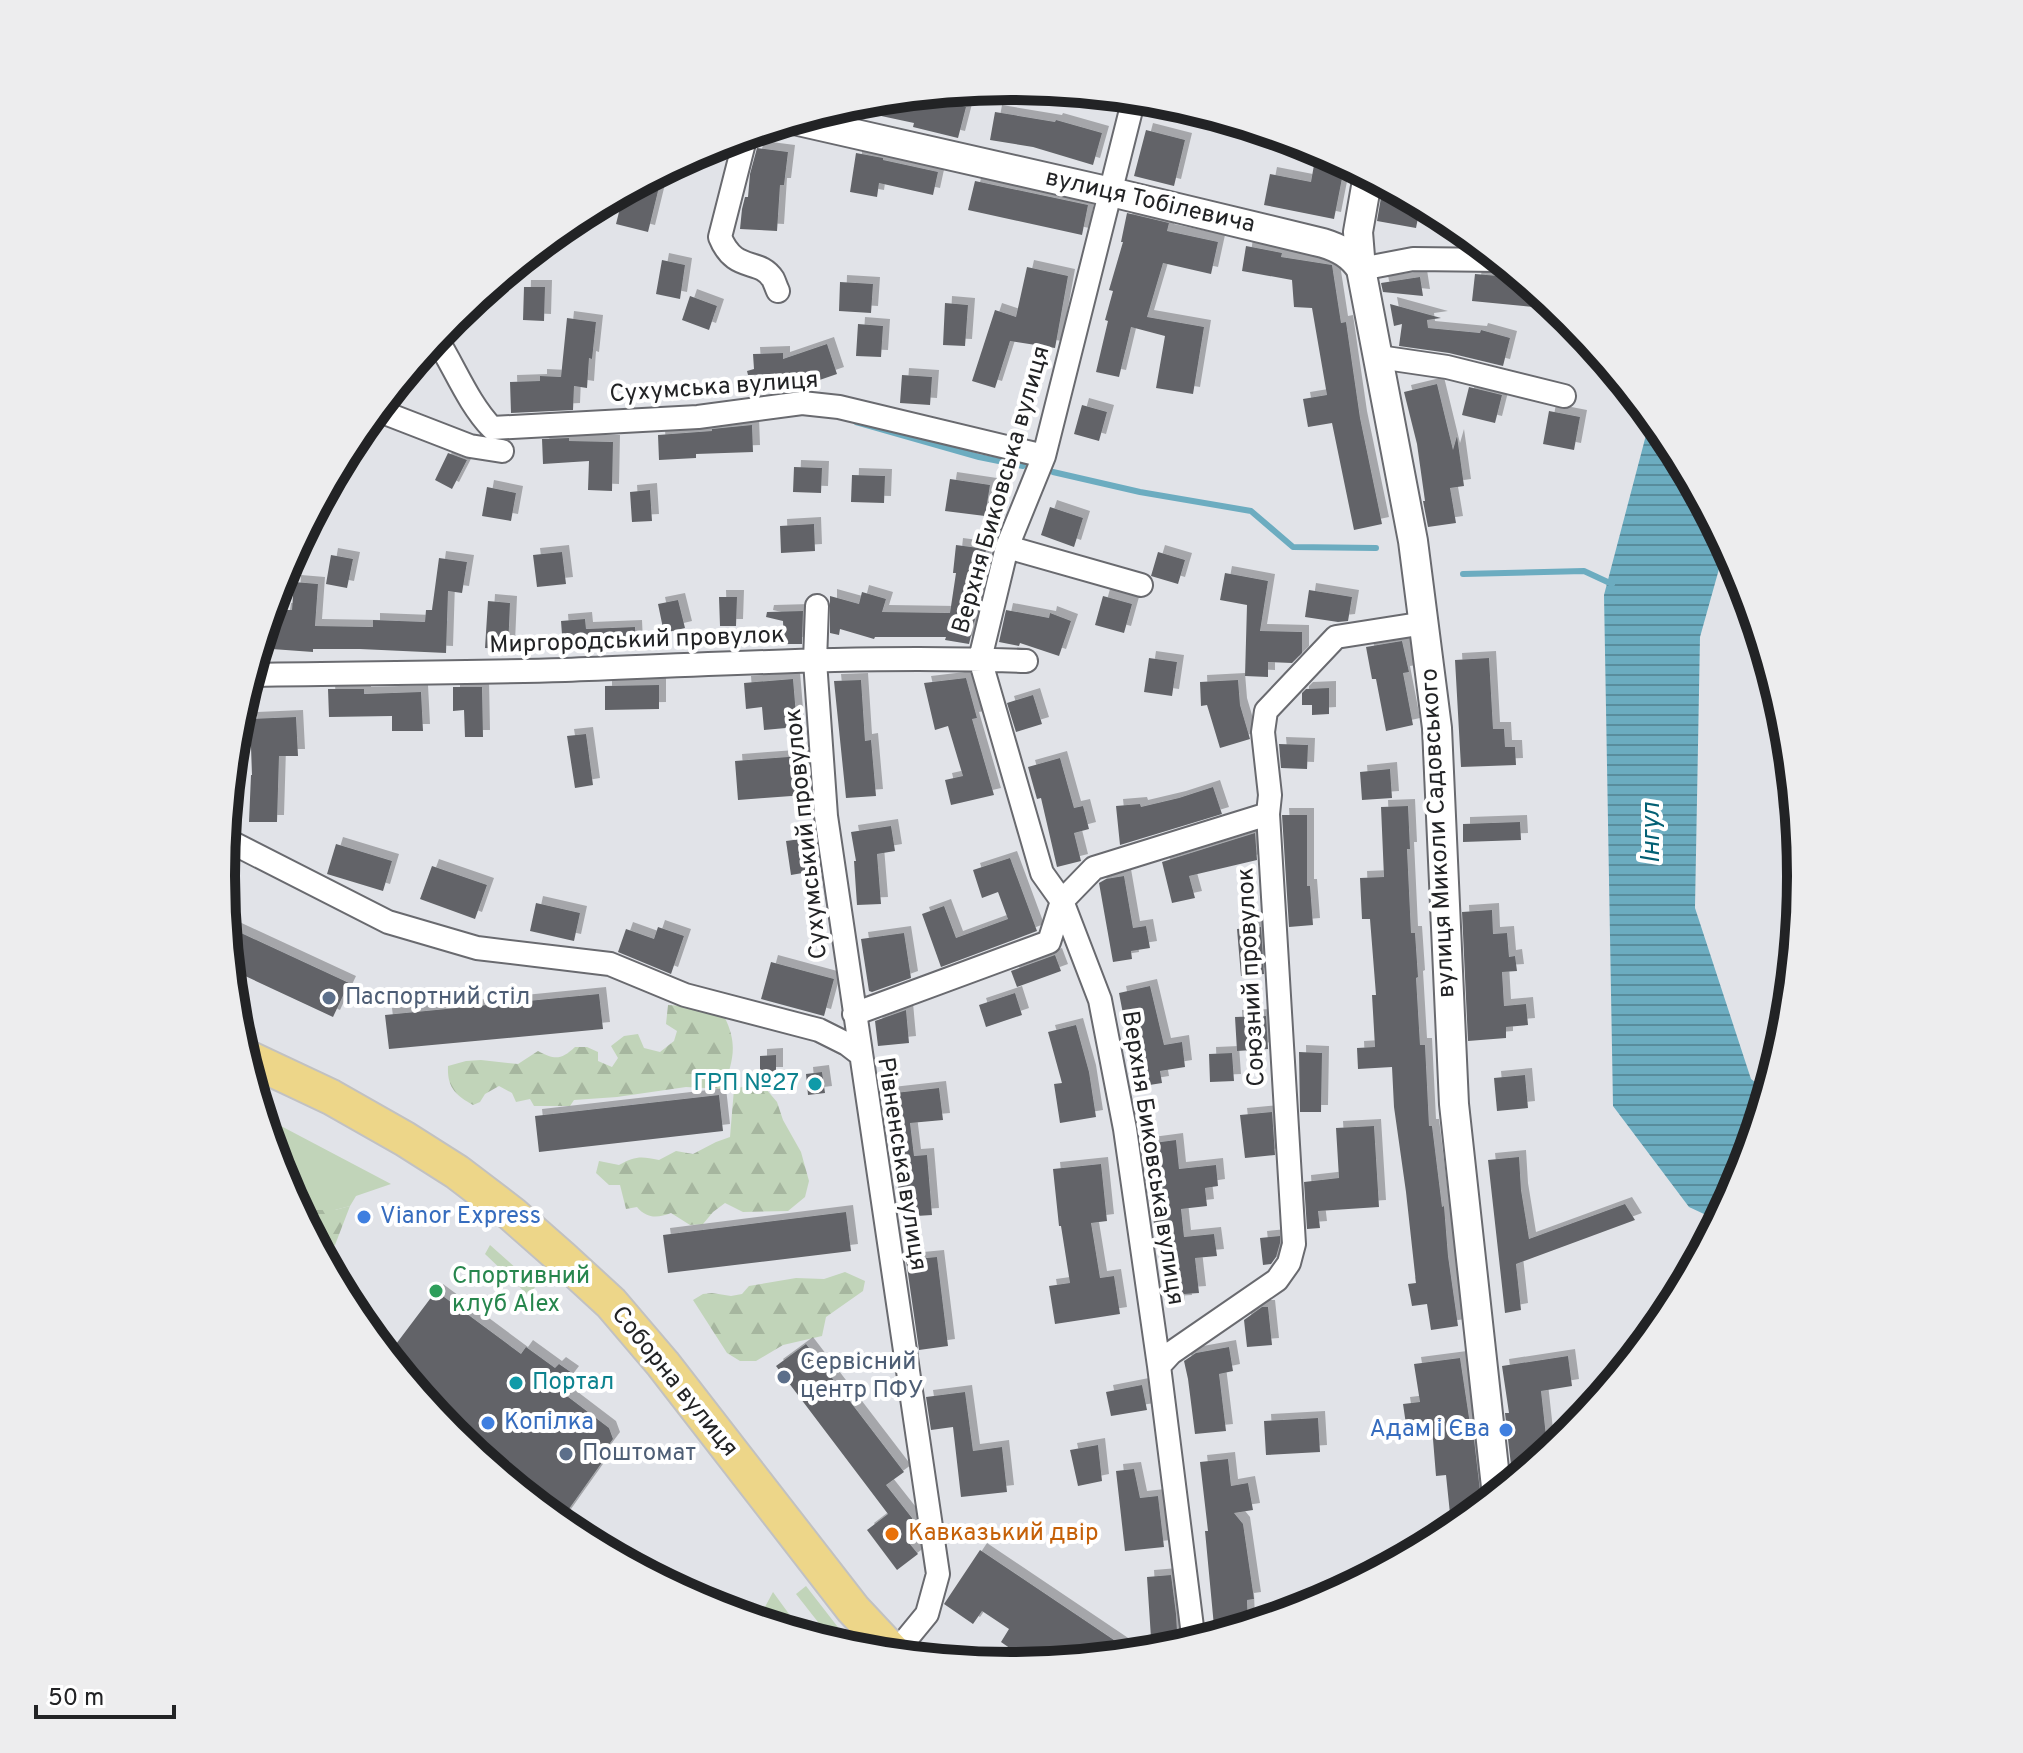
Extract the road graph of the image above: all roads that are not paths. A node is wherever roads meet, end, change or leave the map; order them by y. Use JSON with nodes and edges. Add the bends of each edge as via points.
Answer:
{"nodes":[{"id":1,"x":1131,"y":110,"type":"edge"},
{"id":2,"x":816,"y":125,"type":"edge"},
{"id":3,"x":743,"y":148,"type":"edge"},
{"id":4,"x":1366,"y":186,"type":"edge"},
{"id":5,"x":1111,"y":192,"type":"junction"},
{"id":6,"x":1484,"y":260,"type":"edge"},
{"id":7,"x":1361,"y":269,"type":"junction"},
{"id":8,"x":778,"y":291,"type":"dead end"},
{"id":9,"x":443,"y":349,"type":"edge"},
{"id":10,"x":1379,"y":357,"type":"junction"},
{"id":11,"x":1564,"y":396,"type":"dead end"},
{"id":12,"x":388,"y":414,"type":"edge"},
{"id":13,"x":502,"y":451,"type":"dead end"},
{"id":14,"x":1044,"y":456,"type":"junction"},
{"id":15,"x":1007,"y":547,"type":"junction"},
{"id":16,"x":1141,"y":585,"type":"dead end"},
{"id":17,"x":817,"y":606,"type":"dead end"},
{"id":18,"x":1425,"y":623,"type":"junction"},
{"id":19,"x":980,"y":659,"type":"junction"},
{"id":20,"x":815,"y":661,"type":"junction"},
{"id":21,"x":1026,"y":661,"type":"dead end"},
{"id":22,"x":261,"y":675,"type":"edge"},
{"id":23,"x":1268,"y":814,"type":"junction"},
{"id":24,"x":236,"y":845,"type":"edge"},
{"id":25,"x":1062,"y":901,"type":"junction"},
{"id":26,"x":854,"y":1014,"type":"junction"},
{"id":27,"x":860,"y":1054,"type":"junction"},
{"id":28,"x":258,"y":1062,"type":"edge"},
{"id":29,"x":1159,"y":1366,"type":"junction"},
{"id":30,"x":1500,"y":1480,"type":"edge"},
{"id":31,"x":1193,"y":1631,"type":"edge"},
{"id":32,"x":884,"y":1642,"type":"edge"},
{"id":33,"x":904,"y":1645,"type":"edge"}],
"edges":[{"from":1,"to":5,"type":"street","name":"Верхня Биковська вулиця"},
{"from":2,"to":5,"type":"street","name":"вулиця Тобілевича"},
{"from":3,"to":8,"type":"street","via":[[720,237],[736,261],[760,268]]},
{"from":4,"to":7,"type":"street","name":"вулиця Миколи Садовського","via":[[1358,232]]},
{"from":5,"to":7,"type":"street","name":"вулиця Тобілевича","via":[[1337,247]]},
{"from":5,"to":14,"type":"street","name":"Верхня Биковська вулиця"},
{"from":6,"to":7,"type":"street","via":[[1413,259]]},
{"from":7,"to":10,"type":"street","name":"вулиця Миколи Садовського"},
{"from":9,"to":14,"type":"street","name":"Сухумська вулиця","via":[[477,412],[492,428],[698,417],[802,403],[839,407]]},
{"from":10,"to":11,"type":"street","via":[[1447,367]]},
{"from":10,"to":18,"type":"street","name":"вулиця Миколи Садовського"},
{"from":12,"to":13,"type":"street","via":[[470,446]]},
{"from":14,"to":15,"type":"street","name":"Верхня Биковська вулиця"},
{"from":15,"to":16,"type":"street"},
{"from":15,"to":19,"type":"street","name":"Верхня Биковська вулиця"},
{"from":17,"to":20,"type":"street","name":"Сухумський провулок"},
{"from":18,"to":23,"type":"street","name":"Союзний провулок","via":[[1336,637],[1266,711]]},
{"from":18,"to":30,"type":"street","name":"вулиця Миколи Садовського","via":[[1437,728],[1454,1104]]},
{"from":19,"to":20,"type":"street","name":"Миргородський провулок"},
{"from":19,"to":21,"type":"street","name":"Миргородський провулок"},
{"from":19,"to":25,"type":"street","name":"Верхня Биковська вулиця","via":[[1042,873]]},
{"from":20,"to":22,"type":"street","name":"Миргородський провулок"},
{"from":20,"to":26,"type":"street","name":"Сухумський провулок","via":[[826,816]]},
{"from":23,"to":25,"type":"street","via":[[1094,868]]},
{"from":23,"to":29,"type":"street","name":"Союзний провулок","via":[[1294,1244],[1277,1280]]},
{"from":24,"to":27,"type":"street","name":"Рівненська вулиця","via":[[388,922],[477,948],[610,964],[685,995],[819,1030]]},
{"from":25,"to":26,"type":"street","via":[[1049,942]]},
{"from":25,"to":29,"type":"street","name":"Верхня Биковська вулиця","via":[[1100,1000],[1125,1129]]},
{"from":26,"to":27,"type":"street","name":"Сухумський провулок"},
{"from":27,"to":33,"type":"street","name":"Рівненська вулиця","via":[[938,1574],[927,1614]]},
{"from":28,"to":32,"type":"main road","name":"Соборна вулиця","via":[[331,1097],[457,1172],[611,1303]]},
{"from":29,"to":31,"type":"street","name":"Верхня Биковська вулиця"}]}
